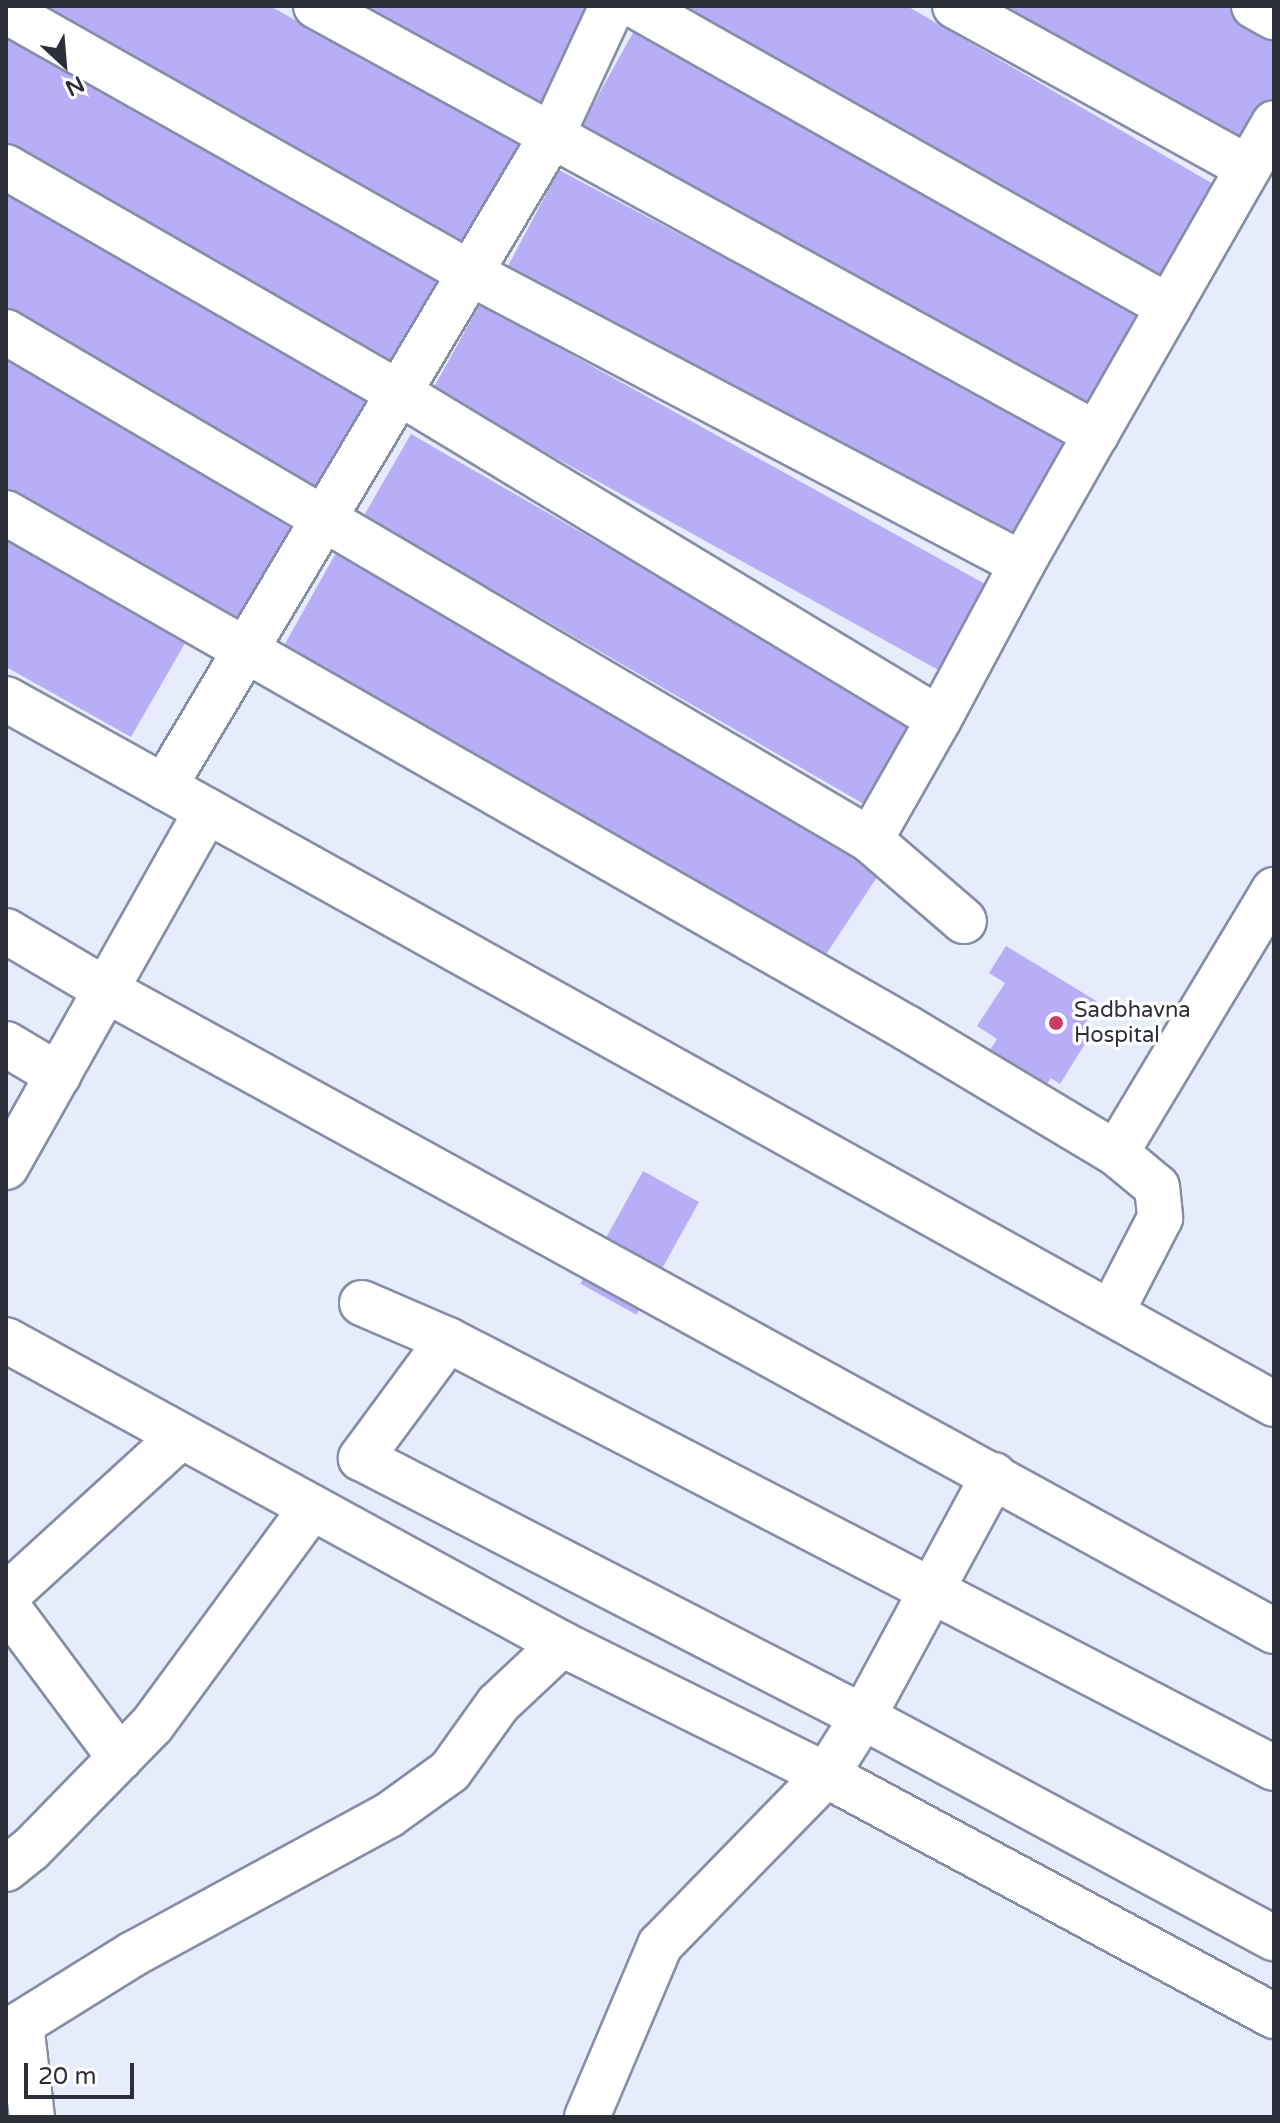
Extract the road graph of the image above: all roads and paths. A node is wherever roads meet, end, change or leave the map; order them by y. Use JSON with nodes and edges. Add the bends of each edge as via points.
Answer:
{"nodes":[{"id":1,"x":316,"y":6,"type":"edge"},
{"id":2,"x":612,"y":6,"type":"edge"},
{"id":3,"x":636,"y":6,"type":"edge"},
{"id":4,"x":955,"y":6,"type":"edge"},
{"id":5,"x":1254,"y":6,"type":"edge"},
{"id":6,"x":6,"y":11,"type":"edge"},
{"id":7,"x":1274,"y":17,"type":"edge"},
{"id":8,"x":1274,"y":123,"type":"edge"},
{"id":9,"x":551,"y":137,"type":"junction"},
{"id":10,"x":6,"y":167,"type":"edge"},
{"id":11,"x":1248,"y":168,"type":"junction"},
{"id":12,"x":470,"y":273,"type":"junction"},
{"id":13,"x":1169,"y":307,"type":"junction"},
{"id":14,"x":6,"y":332,"type":"edge"},
{"id":15,"x":398,"y":392,"type":"junction"},
{"id":16,"x":1096,"y":434,"type":"junction"},
{"id":17,"x":6,"y":513,"type":"edge"},
{"id":18,"x":325,"y":516,"type":"junction"},
{"id":19,"x":1022,"y":564,"type":"junction"},
{"id":20,"x":245,"y":650,"type":"junction"},
{"id":21,"x":6,"y":699,"type":"edge"},
{"id":22,"x":939,"y":719,"type":"junction"},
{"id":23,"x":164,"y":787,"type":"junction"},
{"id":24,"x":207,"y":811,"type":"junction"},
{"id":25,"x":870,"y":840,"type":"junction"},
{"id":26,"x":1274,"y":890,"type":"edge"},
{"id":27,"x":964,"y":921,"type":"dead end"},
{"id":28,"x":6,"y":931,"type":"edge"},
{"id":29,"x":106,"y":990,"type":"junction"},
{"id":30,"x":6,"y":1044,"type":"edge"},
{"id":31,"x":58,"y":1075,"type":"junction"},
{"id":32,"x":1116,"y":1153,"type":"junction"},
{"id":33,"x":6,"y":1167,"type":"edge"},
{"id":34,"x":362,"y":1303,"type":"dead end"},
{"id":35,"x":1111,"y":1313,"type":"junction"},
{"id":36,"x":6,"y":1340,"type":"edge"},
{"id":37,"x":448,"y":1340,"type":"junction"},
{"id":38,"x":1274,"y":1404,"type":"edge"},
{"id":39,"x":181,"y":1436,"type":"junction"},
{"id":40,"x":994,"y":1475,"type":"junction"},
{"id":41,"x":312,"y":1507,"type":"junction"},
{"id":42,"x":932,"y":1590,"type":"junction"},
{"id":43,"x":6,"y":1596,"type":"edge"},
{"id":44,"x":6,"y":1605,"type":"edge"},
{"id":45,"x":1274,"y":1631,"type":"edge"},
{"id":46,"x":562,"y":1644,"type":"junction"},
{"id":47,"x":863,"y":1717,"type":"junction"},
{"id":48,"x":120,"y":1758,"type":"junction"},
{"id":49,"x":1274,"y":1768,"type":"edge"},
{"id":50,"x":826,"y":1775,"type":"junction"},
{"id":51,"x":6,"y":1869,"type":"edge"},
{"id":52,"x":1274,"y":1938,"type":"edge"},
{"id":53,"x":1274,"y":2016,"type":"edge"},
{"id":54,"x":14,"y":2028,"type":"edge"},
{"id":55,"x":32,"y":2117,"type":"edge"},
{"id":56,"x":587,"y":2117,"type":"edge"}],
"edges":[{"from":1,"to":9,"type":"street"},
{"from":2,"to":9,"type":"street"},
{"from":3,"to":13,"type":"street"},
{"from":4,"to":11,"type":"street"},
{"from":5,"to":7,"type":"street"},
{"from":6,"to":12,"type":"street"},
{"from":8,"to":11,"type":"street"},
{"from":9,"to":12,"type":"street"},
{"from":9,"to":16,"type":"street"},
{"from":10,"to":15,"type":"street"},
{"from":11,"to":13,"type":"street"},
{"from":12,"to":15,"type":"street"},
{"from":12,"to":19,"type":"street"},
{"from":13,"to":16,"type":"street"},
{"from":14,"to":18,"type":"street"},
{"from":15,"to":18,"type":"street"},
{"from":15,"to":22,"type":"street"},
{"from":16,"to":19,"type":"street"},
{"from":17,"to":20,"type":"street"},
{"from":18,"to":20,"type":"street"},
{"from":18,"to":25,"type":"street"},
{"from":19,"to":22,"type":"street"},
{"from":20,"to":23,"type":"street"},
{"from":20,"to":32,"type":"street","via":[[894,1020]]},
{"from":21,"to":23,"type":"street"},
{"from":22,"to":25,"type":"street"},
{"from":23,"to":24,"type":"street"},
{"from":24,"to":29,"type":"street"},
{"from":24,"to":35,"type":"street"},
{"from":25,"to":27,"type":"street"},
{"from":26,"to":32,"type":"street"},
{"from":28,"to":29,"type":"street"},
{"from":29,"to":31,"type":"street"},
{"from":29,"to":40,"type":"street"},
{"from":30,"to":31,"type":"street"},
{"from":31,"to":33,"type":"street"},
{"from":32,"to":35,"type":"street","via":[[1157,1187],[1160,1218]]},
{"from":34,"to":37,"type":"street"},
{"from":35,"to":38,"type":"street"},
{"from":36,"to":39,"type":"street"},
{"from":37,"to":42,"type":"street"},
{"from":37,"to":47,"type":"street","via":[[361,1458]]},
{"from":39,"to":41,"type":"street"},
{"from":39,"to":43,"type":"street"},
{"from":40,"to":42,"type":"street"},
{"from":40,"to":45,"type":"street"},
{"from":41,"to":46,"type":"street"},
{"from":41,"to":48,"type":"street","via":[[152,1725]]},
{"from":42,"to":47,"type":"street"},
{"from":42,"to":49,"type":"street"},
{"from":44,"to":48,"type":"street"},
{"from":46,"to":50,"type":"street"},
{"from":46,"to":54,"type":"street","via":[[498,1704],[450,1771],[389,1815],[133,1954]]},
{"from":47,"to":50,"type":"street"},
{"from":47,"to":52,"type":"street"},
{"from":48,"to":51,"type":"street"},
{"from":50,"to":53,"type":"street"},
{"from":50,"to":56,"type":"street","via":[[660,1945]]},
{"from":54,"to":55,"type":"street"}]}
